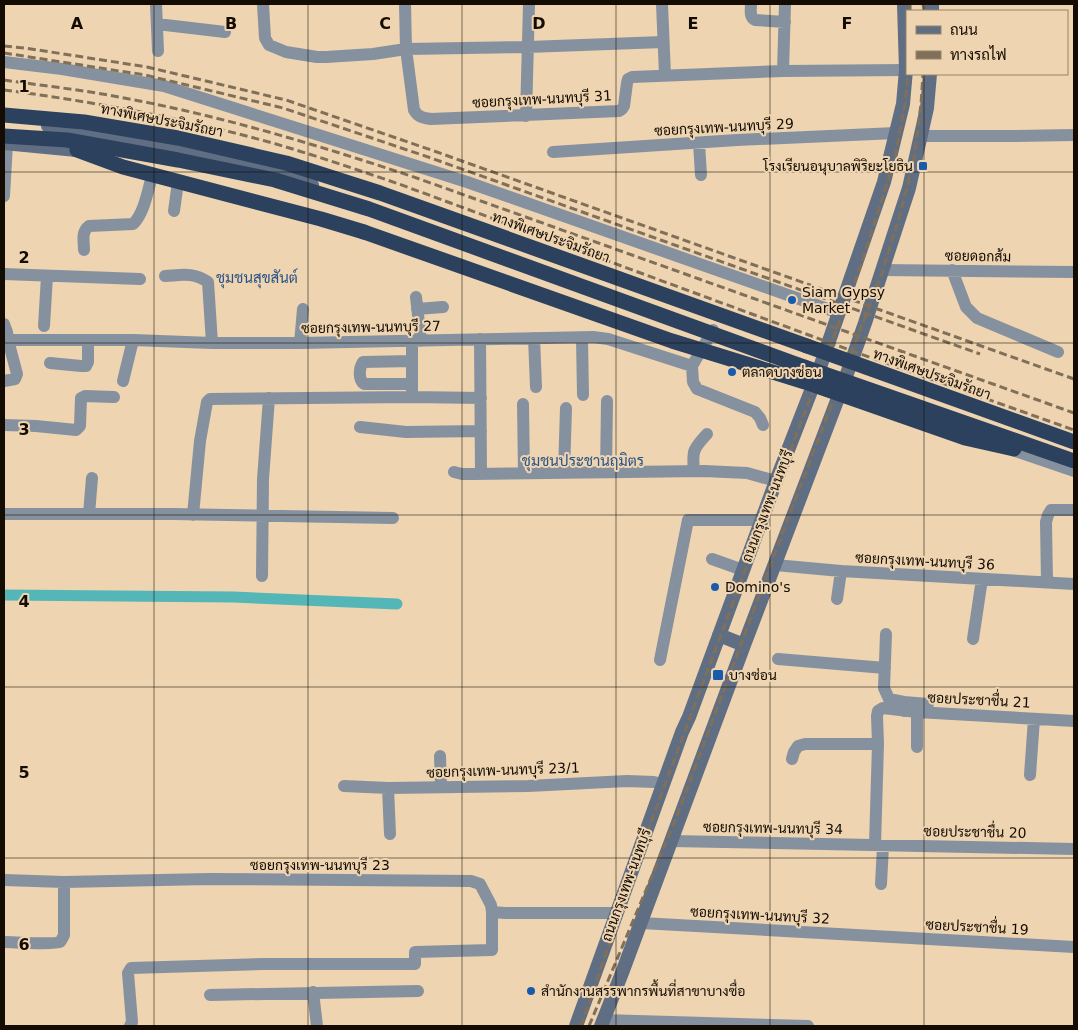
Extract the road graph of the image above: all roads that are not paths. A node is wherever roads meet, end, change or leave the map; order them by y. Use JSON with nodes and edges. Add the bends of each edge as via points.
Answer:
{"nodes":[{"id":1,"x":156,"y":4,"type":"edge"},
{"id":2,"x":263,"y":4,"type":"edge"},
{"id":3,"x":405,"y":4,"type":"edge"},
{"id":4,"x":529,"y":4,"type":"edge"},
{"id":5,"x":662,"y":4,"type":"edge"},
{"id":6,"x":751,"y":4,"type":"edge"},
{"id":7,"x":785,"y":4,"type":"edge"},
{"id":8,"x":904,"y":4,"type":"edge"},
{"id":9,"x":785,"y":22,"type":"junction"},
{"id":10,"x":157,"y":24,"type":"junction"},
{"id":11,"x":224,"y":32,"type":"dead end"},
{"id":12,"x":663,"y":42,"type":"junction"},
{"id":13,"x":528,"y":47,"type":"junction"},
{"id":14,"x":406,"y":49,"type":"junction"},
{"id":15,"x":158,"y":51,"type":"dead end"},
{"id":16,"x":4,"y":62,"type":"edge"},
{"id":17,"x":906,"y":70,"type":"edge"},
{"id":18,"x":783,"y":71,"type":"junction"},
{"id":19,"x":665,"y":75,"type":"junction"},
{"id":20,"x":930,"y":75,"type":"edge"},
{"id":21,"x":4,"y":115,"type":"edge"},
{"id":22,"x":526,"y":116,"type":"junction"},
{"id":23,"x":4,"y":122,"type":"edge"},
{"id":24,"x":896,"y":133,"type":"junction"},
{"id":25,"x":1074,"y":134,"type":"edge"},
{"id":26,"x":921,"y":136,"type":"junction"},
{"id":27,"x":5,"y":141,"type":"edge"},
{"id":28,"x":699,"y":143,"type":"junction"},
{"id":29,"x":77,"y":150,"type":"junction"},
{"id":30,"x":553,"y":152,"type":"dead end"},
{"id":31,"x":279,"y":172,"type":"junction"},
{"id":32,"x":701,"y":175,"type":"dead end"},
{"id":33,"x":152,"y":176,"type":"junction"},
{"id":34,"x":178,"y":182,"type":"junction"},
{"id":35,"x":4,"y":196,"type":"edge"},
{"id":36,"x":174,"y":211,"type":"dead end"},
{"id":37,"x":84,"y":250,"type":"dead end"},
{"id":38,"x":882,"y":270,"type":"junction"},
{"id":39,"x":952,"y":270,"type":"junction"},
{"id":40,"x":1074,"y":272,"type":"edge"},
{"id":41,"x":4,"y":274,"type":"edge"},
{"id":42,"x":47,"y":276,"type":"junction"},
{"id":43,"x":165,"y":276,"type":"dead end"},
{"id":44,"x":140,"y":279,"type":"dead end"},
{"id":45,"x":443,"y":308,"type":"dead end"},
{"id":46,"x":303,"y":309,"type":"dead end"},
{"id":47,"x":840,"y":313,"type":"junction"},
{"id":48,"x":4,"y":324,"type":"edge"},
{"id":49,"x":44,"y":326,"type":"dead end"},
{"id":50,"x":713,"y":330,"type":"junction"},
{"id":51,"x":534,"y":338,"type":"junction"},
{"id":52,"x":582,"y":338,"type":"junction"},
{"id":53,"x":6,"y":340,"type":"edge"},
{"id":54,"x":88,"y":340,"type":"junction"},
{"id":55,"x":133,"y":340,"type":"junction"},
{"id":56,"x":480,"y":340,"type":"junction"},
{"id":57,"x":417,"y":341,"type":"junction"},
{"id":58,"x":212,"y":343,"type":"junction"},
{"id":59,"x":300,"y":343,"type":"junction"},
{"id":60,"x":1058,"y":352,"type":"dead end"},
{"id":61,"x":412,"y":360,"type":"junction"},
{"id":62,"x":50,"y":363,"type":"dead end"},
{"id":63,"x":692,"y":366,"type":"junction"},
{"id":64,"x":818,"y":373,"type":"junction"},
{"id":65,"x":4,"y":381,"type":"edge"},
{"id":66,"x":123,"y":381,"type":"dead end"},
{"id":67,"x":843,"y":385,"type":"junction"},
{"id":68,"x":536,"y":387,"type":"dead end"},
{"id":69,"x":412,"y":390,"type":"junction"},
{"id":70,"x":583,"y":395,"type":"dead end"},
{"id":71,"x":114,"y":397,"type":"dead end"},
{"id":72,"x":269,"y":398,"type":"junction"},
{"id":73,"x":480,"y":398,"type":"junction"},
{"id":74,"x":607,"y":401,"type":"dead end"},
{"id":75,"x":523,"y":404,"type":"dead end"},
{"id":76,"x":566,"y":408,"type":"dead end"},
{"id":77,"x":4,"y":426,"type":"edge"},
{"id":78,"x":763,"y":426,"type":"dead end"},
{"id":79,"x":360,"y":427,"type":"dead end"},
{"id":80,"x":480,"y":431,"type":"junction"},
{"id":81,"x":707,"y":434,"type":"dead end"},
{"id":82,"x":1074,"y":442,"type":"edge"},
{"id":83,"x":1074,"y":462,"type":"edge"},
{"id":84,"x":1074,"y":470,"type":"edge"},
{"id":85,"x":694,"y":471,"type":"junction"},
{"id":86,"x":454,"y":472,"type":"dead end"},
{"id":87,"x":564,"y":472,"type":"junction"},
{"id":88,"x":606,"y":472,"type":"junction"},
{"id":89,"x":524,"y":473,"type":"junction"},
{"id":90,"x":481,"y":474,"type":"junction"},
{"id":91,"x":92,"y":478,"type":"dead end"},
{"id":92,"x":776,"y":481,"type":"junction"},
{"id":93,"x":1074,"y":510,"type":"edge"},
{"id":94,"x":4,"y":514,"type":"edge"},
{"id":95,"x":89,"y":514,"type":"junction"},
{"id":96,"x":193,"y":515,"type":"junction"},
{"id":97,"x":262,"y":516,"type":"junction"},
{"id":98,"x":392,"y":518,"type":"dead end"},
{"id":99,"x":761,"y":520,"type":"junction"},
{"id":100,"x":712,"y":559,"type":"dead end"},
{"id":101,"x":774,"y":566,"type":"junction"},
{"id":102,"x":743,"y":570,"type":"junction"},
{"id":103,"x":841,"y":571,"type":"junction"},
{"id":104,"x":262,"y":576,"type":"dead end"},
{"id":105,"x":982,"y":579,"type":"junction"},
{"id":106,"x":1047,"y":582,"type":"junction"},
{"id":107,"x":1074,"y":584,"type":"edge"},
{"id":108,"x":837,"y":599,"type":"dead end"},
{"id":109,"x":886,"y":634,"type":"dead end"},
{"id":110,"x":718,"y":635,"type":"junction"},
{"id":111,"x":973,"y":640,"type":"dead end"},
{"id":112,"x":744,"y":645,"type":"junction"},
{"id":113,"x":778,"y":659,"type":"dead end"},
{"id":114,"x":660,"y":660,"type":"dead end"},
{"id":115,"x":885,"y":668,"type":"junction"},
{"id":116,"x":928,"y":704,"type":"dead end"},
{"id":117,"x":904,"y":706,"type":"junction"},
{"id":118,"x":917,"y":712,"type":"junction"},
{"id":119,"x":1034,"y":719,"type":"junction"},
{"id":120,"x":1074,"y":721,"type":"edge"},
{"id":121,"x":878,"y":744,"type":"junction"},
{"id":122,"x":917,"y":747,"type":"dead end"},
{"id":123,"x":440,"y":756,"type":"dead end"},
{"id":124,"x":792,"y":759,"type":"dead end"},
{"id":125,"x":1030,"y":775,"type":"dead end"},
{"id":126,"x":663,"y":784,"type":"junction"},
{"id":127,"x":344,"y":786,"type":"dead end"},
{"id":128,"x":441,"y":787,"type":"junction"},
{"id":129,"x":388,"y":788,"type":"junction"},
{"id":130,"x":390,"y":834,"type":"dead end"},
{"id":131,"x":671,"y":841,"type":"junction"},
{"id":132,"x":879,"y":845,"type":"junction"},
{"id":133,"x":1074,"y":849,"type":"edge"},
{"id":134,"x":4,"y":880,"type":"edge"},
{"id":135,"x":64,"y":882,"type":"junction"},
{"id":136,"x":881,"y":884,"type":"dead end"},
{"id":137,"x":492,"y":912,"type":"junction"},
{"id":138,"x":616,"y":912,"type":"junction"},
{"id":139,"x":641,"y":923,"type":"junction"},
{"id":140,"x":877,"y":937,"type":"joint"},
{"id":141,"x":4,"y":942,"type":"edge"},
{"id":142,"x":1074,"y":947,"type":"edge"},
{"id":143,"x":418,"y":991,"type":"dead end"},
{"id":144,"x":313,"y":992,"type":"junction"},
{"id":145,"x":210,"y":995,"type":"dead end"},
{"id":146,"x":578,"y":1020,"type":"edge"},
{"id":147,"x":602,"y":1023,"type":"edge"},
{"id":148,"x":130,"y":1026,"type":"edge"},
{"id":149,"x":317,"y":1026,"type":"edge"},
{"id":150,"x":808,"y":1026,"type":"edge"}],
"edges":[{"from":1,"to":10,"type":"street"},
{"from":2,"to":14,"type":"street","via":[[265,38],[275,49],[326,58]]},
{"from":3,"to":14,"type":"street","name":"ซอยกรุงเทพ-นนทบุรี 31"},
{"from":4,"to":13,"type":"street"},
{"from":5,"to":12,"type":"street"},
{"from":6,"to":9,"type":"street","via":[[751,16],[755,20]]},
{"from":7,"to":9,"type":"street"},
{"from":8,"to":17,"type":"main road","name":"ถนนกรุงเทพ-นนทบุรี"},
{"from":9,"to":18,"type":"street"},
{"from":10,"to":11,"type":"street"},
{"from":10,"to":15,"type":"street"},
{"from":12,"to":13,"type":"street"},
{"from":12,"to":19,"type":"street"},
{"from":13,"to":14,"type":"street"},
{"from":13,"to":22,"type":"street"},
{"from":14,"to":22,"type":"street","name":"ซอยกรุงเทพ-นนทบุรี 31","via":[[414,110],[423,118]]},
{"from":16,"to":47,"type":"street","via":[[164,86],[467,182]]},
{"from":17,"to":18,"type":"street","name":"ซอยกรุงเทพ-นนทบุรี 31"},
{"from":17,"to":24,"type":"main road","name":"ถนนกรุงเทพ-นนทบุรี"},
{"from":18,"to":19,"type":"street","name":"ซอยกรุงเทพ-นนทบุรี 31"},
{"from":19,"to":22,"type":"street","name":"ซอยกรุงเทพ-นนทบุรี 31","via":[[628,79],[624,106],[618,111]]},
{"from":20,"to":26,"type":"main road","name":"ถนนกรุงเทพ-นนทบุรี"},
{"from":21,"to":82,"type":"highway","name":"ทางพิเศษประจิมรัถยา","bridge":true,"via":[[84,122],[178,138],[315,171]]},
{"from":23,"to":31,"type":"main road","via":[[124,136]]},
{"from":24,"to":28,"type":"street","name":"ซอยกรุงเทพ-นนทบุรี 29"},
{"from":24,"to":47,"type":"main road","name":"ถนนกรุงเทพ-นนทบุรี","via":[[884,182]]},
{"from":25,"to":26,"type":"street"},
{"from":26,"to":38,"type":"main road","name":"ถนนกรุงเทพ-นนทบุรี","via":[[909,188]]},
{"from":27,"to":29,"type":"main road"},
{"from":27,"to":35,"type":"street"},
{"from":27,"to":83,"type":"highway","bridge":true,"via":[[67,140],[275,180],[369,209]]},
{"from":28,"to":30,"type":"street","name":"ซอยกรุงเทพ-นนทบุรี 29"},
{"from":28,"to":32,"type":"street"},
{"from":29,"to":31,"type":"main road"},
{"from":29,"to":33,"type":"highway"},
{"from":31,"to":50,"type":"main road"},
{"from":33,"to":34,"type":"highway"},
{"from":33,"to":37,"type":"street","via":[[138,220],[133,224],[89,226],[85,229]]},
{"from":34,"to":36,"type":"street"},
{"from":34,"to":83,"type":"highway","bridge":true,"via":[[364,232],[672,341],[805,382],[965,438]]},
{"from":38,"to":39,"type":"street","name":"ซอยดอกส้ม"},
{"from":38,"to":67,"type":"main road","name":"ถนนกรุงเทพ-นนทบุรี"},
{"from":39,"to":40,"type":"street","name":"ซอยดอกส้ม"},
{"from":39,"to":60,"type":"street","via":[[966,307],[977,318]]},
{"from":41,"to":42,"type":"street"},
{"from":42,"to":44,"type":"street"},
{"from":42,"to":49,"type":"street"},
{"from":43,"to":58,"type":"street","via":[[187,274],[208,282]]},
{"from":45,"to":57,"type":"street","via":[[417,303]]},
{"from":46,"to":59,"type":"street"},
{"from":47,"to":64,"type":"main road","name":"ถนนกรุงเทพ-นนทบุรี"},
{"from":48,"to":53,"type":"street"},
{"from":50,"to":63,"type":"street"},
{"from":50,"to":64,"type":"main road"},
{"from":51,"to":52,"type":"street","name":"ซอยกรุงเทพ-นนทบุรี 27"},
{"from":51,"to":56,"type":"street","name":"ซอยกรุงเทพ-นนทบุรี 27"},
{"from":51,"to":68,"type":"street"},
{"from":52,"to":63,"type":"street","name":"ซอยกรุงเทพ-นนทบุรี 27","via":[[608,339]]},
{"from":52,"to":70,"type":"street"},
{"from":53,"to":54,"type":"street","name":"ซอยกรุงเทพ-นนทบุรี 27"},
{"from":53,"to":65,"type":"street","via":[[17,374],[15,378]]},
{"from":54,"to":55,"type":"street","name":"ซอยกรุงเทพ-นนทบุรี 27"},
{"from":54,"to":62,"type":"street","via":[[86,366]]},
{"from":55,"to":58,"type":"street","name":"ซอยกรุงเทพ-นนทบุรี 27"},
{"from":55,"to":66,"type":"street"},
{"from":56,"to":57,"type":"street","name":"ซอยกรุงเทพ-นนทบุรี 27"},
{"from":56,"to":73,"type":"street"},
{"from":57,"to":59,"type":"street","name":"ซอยกรุงเทพ-นนทบุรี 27"},
{"from":57,"to":61,"type":"street"},
{"from":58,"to":59,"type":"street","name":"ซอยกรุงเทพ-นนทบุรี 27"},
{"from":61,"to":69,"type":"street"},
{"from":61,"to":69,"type":"street","via":[[363,362],[360,374],[364,384]]},
{"from":63,"to":78,"type":"street","via":[[697,389],[755,412]]},
{"from":64,"to":67,"type":"main road"},
{"from":64,"to":92,"type":"main road","name":"ถนนกรุงเทพ-นนทบุรี"},
{"from":67,"to":84,"type":"street"},
{"from":67,"to":101,"type":"main road","name":"ถนนกรุงเทพ-นนทบุรี"},
{"from":69,"to":72,"type":"street"},
{"from":69,"to":73,"type":"street"},
{"from":71,"to":77,"type":"street","via":[[82,398],[80,426],[76,430]]},
{"from":72,"to":96,"type":"street","via":[[208,400],[200,441]]},
{"from":72,"to":97,"type":"street"},
{"from":73,"to":80,"type":"street"},
{"from":74,"to":88,"type":"street"},
{"from":75,"to":89,"type":"street"},
{"from":76,"to":87,"type":"street"},
{"from":79,"to":80,"type":"street","via":[[406,432]]},
{"from":80,"to":90,"type":"street"},
{"from":81,"to":85,"type":"street","via":[[694,450]]},
{"from":85,"to":88,"type":"street"},
{"from":85,"to":92,"type":"street","via":[[747,473]]},
{"from":86,"to":90,"type":"street"},
{"from":87,"to":88,"type":"street"},
{"from":87,"to":89,"type":"street"},
{"from":89,"to":90,"type":"street"},
{"from":91,"to":95,"type":"street"},
{"from":92,"to":99,"type":"main road","name":"ถนนกรุงเทพ-นนทบุรี"},
{"from":93,"to":106,"type":"street","via":[[1051,510],[1048,515]]},
{"from":94,"to":95,"type":"street"},
{"from":95,"to":96,"type":"street"},
{"from":96,"to":97,"type":"street"},
{"from":97,"to":98,"type":"street"},
{"from":97,"to":104,"type":"street"},
{"from":99,"to":102,"type":"main road","name":"ถนนกรุงเทพ-นนทบุรี"},
{"from":99,"to":114,"type":"street","via":[[688,520]]},
{"from":100,"to":102,"type":"street"},
{"from":101,"to":103,"type":"street","name":"ซอยกรุงเทพ-นนทบุรี 36"},
{"from":101,"to":112,"type":"main road","name":"ถนนกรุงเทพ-นนทบุรี"},
{"from":102,"to":110,"type":"main road","name":"ถนนกรุงเทพ-นนทบุรี"},
{"from":103,"to":105,"type":"street","name":"ซอยกรุงเทพ-นนทบุรี 36"},
{"from":103,"to":108,"type":"street"},
{"from":105,"to":106,"type":"street","name":"ซอยกรุงเทพ-นนทบุรี 36"},
{"from":105,"to":111,"type":"street"},
{"from":106,"to":107,"type":"street","name":"ซอยกรุงเทพ-นนทบุรี 36"},
{"from":109,"to":115,"type":"street"},
{"from":110,"to":112,"type":"main road"},
{"from":110,"to":126,"type":"main road","name":"ถนนกรุงเทพ-นนทบุรี"},
{"from":112,"to":131,"type":"main road","name":"ถนนกรุงเทพ-นนทบุรี"},
{"from":113,"to":115,"type":"street"},
{"from":115,"to":117,"type":"street","via":[[887,696]]},
{"from":116,"to":117,"type":"street"},
{"from":117,"to":118,"type":"street","name":"ซอยประชาชื่น 21"},
{"from":117,"to":121,"type":"street","name":"ซอยประชาชื่น 21","via":[[878,711]]},
{"from":118,"to":119,"type":"street","name":"ซอยประชาชื่น 21"},
{"from":118,"to":122,"type":"street"},
{"from":119,"to":120,"type":"street","name":"ซอยประชาชื่น 21"},
{"from":119,"to":125,"type":"street"},
{"from":121,"to":124,"type":"street","via":[[805,744],[798,746]]},
{"from":121,"to":132,"type":"street"},
{"from":123,"to":128,"type":"street"},
{"from":126,"to":128,"type":"street","name":"ซอยกรุงเทพ-นนทบุรี 23/1","via":[[627,781]]},
{"from":126,"to":138,"type":"main road","name":"ถนนกรุงเทพ-นนทบุรี"},
{"from":127,"to":129,"type":"street","name":"ซอยกรุงเทพ-นนทบุรี 23/1"},
{"from":128,"to":129,"type":"street","name":"ซอยกรุงเทพ-นนทบุรี 23/1"},
{"from":129,"to":130,"type":"street"},
{"from":131,"to":132,"type":"street","name":"ซอยกรุงเทพ-นนทบุรี 34"},
{"from":131,"to":139,"type":"main road","name":"ถนนกรุงเทพ-นนทบุรี"},
{"from":132,"to":133,"type":"street","name":"ซอยประชาชื่น 20"},
{"from":132,"to":136,"type":"street"},
{"from":134,"to":135,"type":"street","name":"ซอยกรุงเทพ-นนทบุรี 23"},
{"from":135,"to":137,"type":"street","name":"ซอยกรุงเทพ-นนทบุรี 23","via":[[209,879],[471,881],[480,884]]},
{"from":135,"to":141,"type":"street","via":[[62,940]]},
{"from":137,"to":138,"type":"street"},
{"from":137,"to":148,"type":"street","via":[[492,950],[416,952],[415,964],[131,968],[128,973]]},
{"from":138,"to":146,"type":"main road","name":"ถนนกรุงเทพ-นนทบุรี"},
{"from":139,"to":140,"type":"street","name":"ซอยกรุงเทพ-นนทบุรี 32"},
{"from":139,"to":147,"type":"main road","name":"ถนนกรุงเทพ-นนทบุรี"},
{"from":140,"to":142,"type":"street","name":"ซอยประชาชื่น 19"},
{"from":143,"to":144,"type":"street"},
{"from":144,"to":145,"type":"street"},
{"from":144,"to":149,"type":"street"},
{"from":146,"to":147,"type":"main road"},
{"from":147,"to":150,"type":"street"}]}
